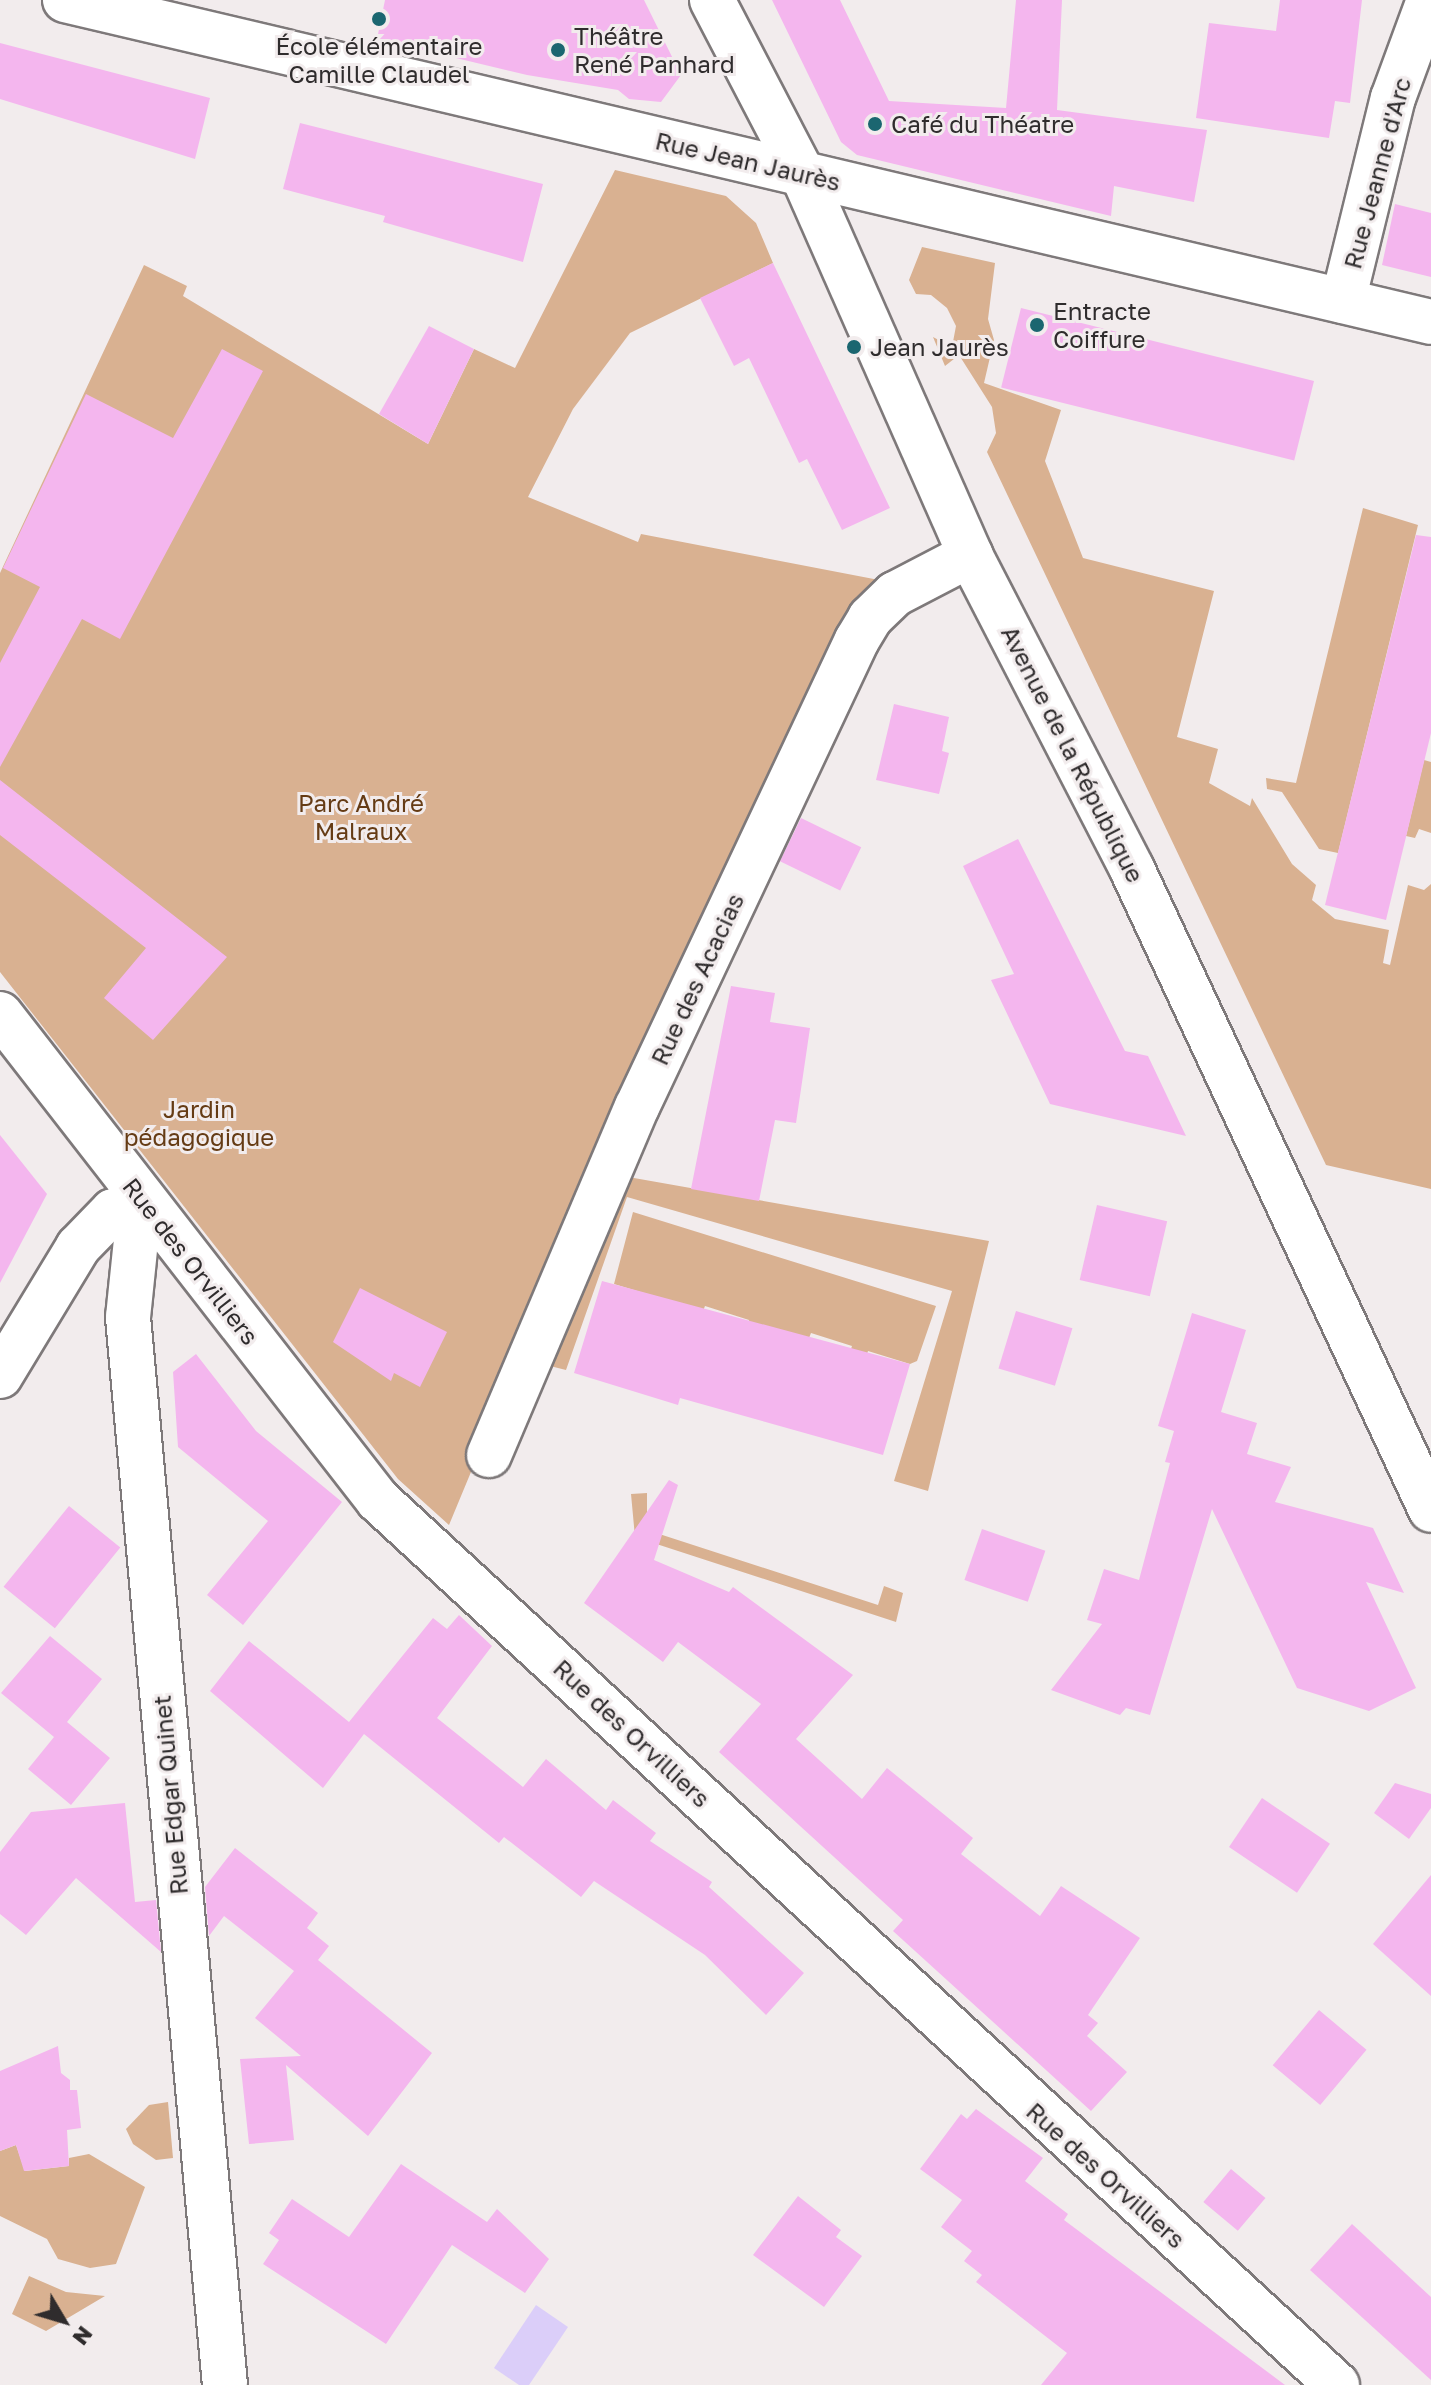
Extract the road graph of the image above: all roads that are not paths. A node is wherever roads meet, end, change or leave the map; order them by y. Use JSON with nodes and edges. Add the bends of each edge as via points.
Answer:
{"nodes":[{"id":1,"x":65,"y":0,"type":"edge"},
{"id":2,"x":712,"y":0,"type":"edge"},
{"id":3,"x":1429,"y":0,"type":"edge"},
{"id":4,"x":801,"y":171,"type":"junction"},
{"id":5,"x":1343,"y":301,"type":"junction"},
{"id":6,"x":1431,"y":322,"type":"edge"},
{"id":7,"x":970,"y":555,"type":"junction"},
{"id":8,"x":0,"y":1014,"type":"edge"},
{"id":9,"x":146,"y":1207,"type":"junction"},
{"id":10,"x":0,"y":1376,"type":"edge"},
{"id":11,"x":489,"y":1455,"type":"dead end"},
{"id":12,"x":1431,"y":1510,"type":"edge"},
{"id":13,"x":225,"y":2385,"type":"edge"},
{"id":14,"x":1337,"y":2385,"type":"edge"}],
"edges":[{"from":1,"to":4,"type":"street","name":"Rue Jean Jaurès","via":[[286,56]]},
{"from":2,"to":4,"type":"street","name":"Avenue de la République"},
{"from":3,"to":5,"type":"street","name":"Rue Jeanne d'Arc","via":[[1393,98]]},
{"from":4,"to":5,"type":"street","name":"Rue Jean Jaurès"},
{"from":4,"to":7,"type":"street","name":"Avenue de la République"},
{"from":5,"to":6,"type":"street","name":"Rue Jean Jaurès"},
{"from":7,"to":11,"type":"street","name":"Rue des Acacias","via":[[895,594],[857,640],[637,1107]]},
{"from":7,"to":12,"type":"street","name":"Avenue de la République","via":[[1132,869]]},
{"from":8,"to":9,"type":"street","name":"Rue des Orvilliers"},
{"from":9,"to":10,"type":"street","via":[[113,1211],[78,1247]]},
{"from":9,"to":13,"type":"street","name":"Rue Edgar Quinet","via":[[136,1240],[128,1317]]},
{"from":9,"to":14,"type":"street","name":"Rue des Orvilliers","via":[[378,1500]]}]}
